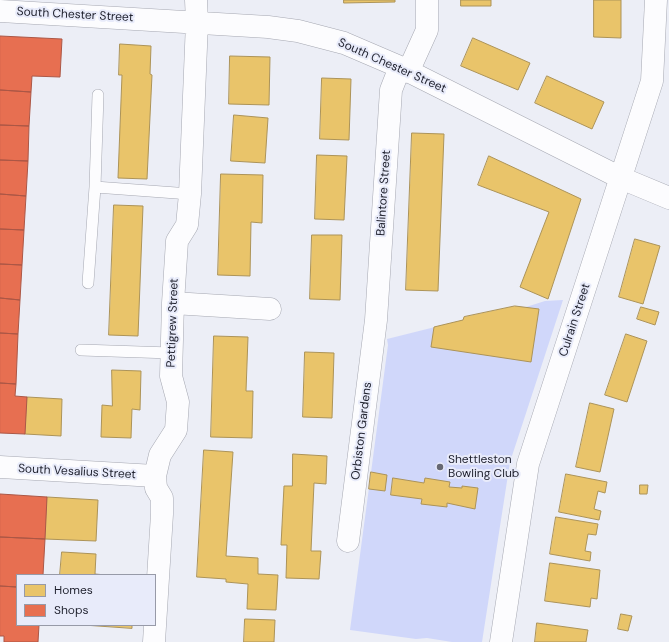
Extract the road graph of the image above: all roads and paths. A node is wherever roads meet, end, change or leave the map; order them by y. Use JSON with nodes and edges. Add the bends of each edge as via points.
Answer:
{"nodes":[{"id":1,"x":196,"y":0,"type":"edge"},
{"id":2,"x":427,"y":0,"type":"edge"},
{"id":3,"x":656,"y":0,"type":"edge"},
{"id":4,"x":0,"y":11,"type":"edge"},
{"id":5,"x":197,"y":22,"type":"junction"},
{"id":6,"x":404,"y":70,"type":"junction"},
{"id":7,"x":98,"y":95,"type":"dead end"},
{"id":8,"x":621,"y":178,"type":"junction"},
{"id":9,"x":95,"y":187,"type":"junction"},
{"id":10,"x":190,"y":194,"type":"junction"},
{"id":11,"x":669,"y":198,"type":"edge"},
{"id":12,"x":88,"y":283,"type":"dead end"},
{"id":13,"x":173,"y":303,"type":"junction"},
{"id":14,"x":270,"y":309,"type":"dead end"},
{"id":15,"x":376,"y":320,"type":"joint"},
{"id":16,"x":81,"y":350,"type":"dead end"},
{"id":17,"x":171,"y":353,"type":"junction"},
{"id":18,"x":0,"y":468,"type":"edge"},
{"id":19,"x":155,"y":476,"type":"junction"},
{"id":20,"x":348,"y":541,"type":"dead end"},
{"id":21,"x":156,"y":610,"type":"edge"},
{"id":22,"x":155,"y":626,"type":"edge"},
{"id":23,"x":154,"y":642,"type":"edge"},
{"id":24,"x":501,"y":642,"type":"edge"}],
"edges":[{"from":1,"to":5,"type":"street","name":"Pettigrew Street"},
{"from":2,"to":6,"type":"street","name":"Balintore Street","via":[[427,30]]},
{"from":3,"to":8,"type":"street","name":"Culrain Street","via":[[652,81]]},
{"from":4,"to":5,"type":"street","name":"South Chester Street"},
{"from":5,"to":6,"type":"street","name":"South Chester Street","via":[[268,27],[298,32],[344,43]]},
{"from":5,"to":10,"type":"street","name":"Pettigrew Street"},
{"from":6,"to":8,"type":"street","name":"South Chester Street"},
{"from":6,"to":15,"type":"street","name":"Balintore Street","via":[[391,90]]},
{"from":7,"to":9,"type":"lane"},
{"from":8,"to":11,"type":"street","name":"South Chester Street"},
{"from":8,"to":24,"type":"street","name":"Culrain Street","via":[[528,464]]},
{"from":9,"to":10,"type":"lane"},
{"from":9,"to":12,"type":"lane"},
{"from":10,"to":13,"type":"street","name":"Pettigrew Street","via":[[187,225],[177,241]]},
{"from":13,"to":14,"type":"street"},
{"from":13,"to":17,"type":"street","name":"Pettigrew Street"},
{"from":15,"to":20,"type":"street","name":"Orbiston Gardens"},
{"from":16,"to":17,"type":"lane"},
{"from":17,"to":19,"type":"street","name":"Pettigrew Street","via":[[171,376],[178,402],[176,430],[160,455]]},
{"from":18,"to":19,"type":"street","name":"South Vesalius Street"},
{"from":19,"to":21,"type":"street","name":"Pettigrew Street","via":[[156,488],[162,498]]},
{"from":22,"to":23,"type":"street","name":"Pettigrew Street"}]}
